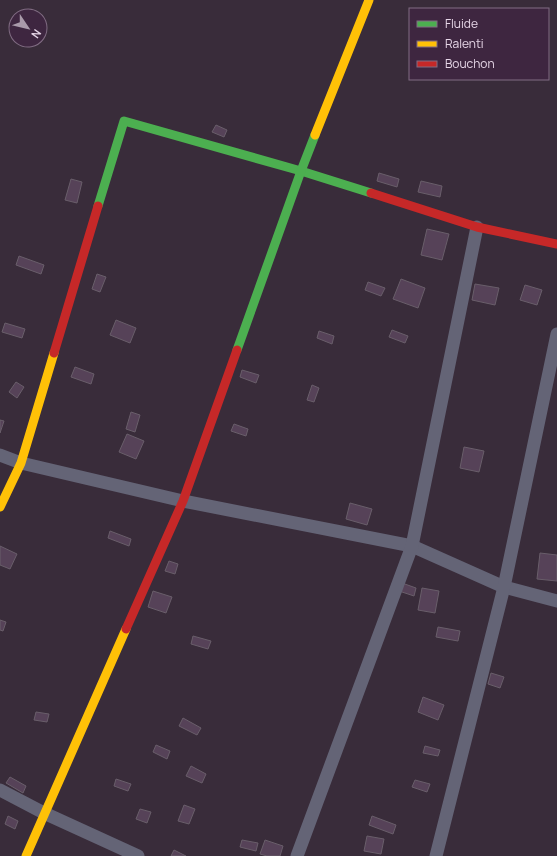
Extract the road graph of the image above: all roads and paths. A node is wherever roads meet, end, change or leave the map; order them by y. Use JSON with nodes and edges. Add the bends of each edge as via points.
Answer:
{"nodes":[{"id":1,"x":369,"y":0,"type":"edge"},
{"id":2,"x":301,"y":171,"type":"junction"},
{"id":3,"x":477,"y":227,"type":"junction"},
{"id":4,"x":557,"y":244,"type":"edge"},
{"id":5,"x":557,"y":334,"type":"edge"},
{"id":6,"x":0,"y":455,"type":"edge"},
{"id":7,"x":21,"y":463,"type":"junction"},
{"id":8,"x":182,"y":501,"type":"junction"},
{"id":9,"x":0,"y":507,"type":"edge"},
{"id":10,"x":412,"y":546,"type":"junction"},
{"id":11,"x":504,"y":587,"type":"junction"},
{"id":12,"x":557,"y":601,"type":"edge"},
{"id":13,"x":0,"y":790,"type":"edge"},
{"id":14,"x":44,"y":813,"type":"junction"},
{"id":15,"x":26,"y":856,"type":"edge"},
{"id":16,"x":138,"y":856,"type":"edge"},
{"id":17,"x":297,"y":856,"type":"edge"},
{"id":18,"x":436,"y":856,"type":"edge"}],
"edges":[{"from":1,"to":2,"type":"street"},
{"from":2,"to":3,"type":"street"},
{"from":2,"to":7,"type":"street","via":[[124,121]]},
{"from":2,"to":8,"type":"street"},
{"from":3,"to":4,"type":"street"},
{"from":3,"to":10,"type":"street"},
{"from":5,"to":11,"type":"street"},
{"from":6,"to":7,"type":"street"},
{"from":7,"to":8,"type":"street"},
{"from":7,"to":9,"type":"street"},
{"from":8,"to":10,"type":"street"},
{"from":8,"to":14,"type":"street"},
{"from":10,"to":11,"type":"street"},
{"from":10,"to":17,"type":"street"},
{"from":11,"to":12,"type":"street"},
{"from":11,"to":18,"type":"street"},
{"from":13,"to":14,"type":"street"},
{"from":14,"to":15,"type":"street"},
{"from":14,"to":16,"type":"street"}]}
